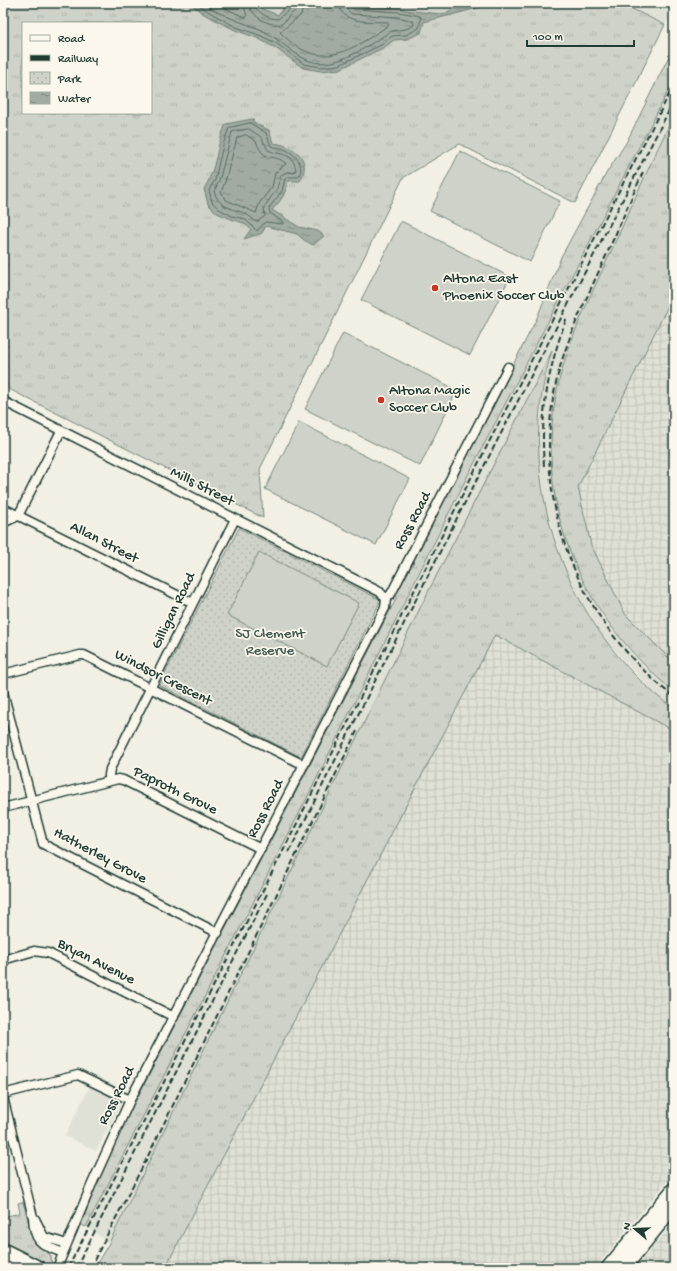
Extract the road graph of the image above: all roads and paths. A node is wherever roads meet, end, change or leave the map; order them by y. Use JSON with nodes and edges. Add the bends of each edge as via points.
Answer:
{"nodes":[{"id":1,"x":508,"y":367,"type":"dead end"},
{"id":2,"x":3,"y":401,"type":"edge"},
{"id":3,"x":61,"y":431,"type":"junction"},
{"id":4,"x":3,"y":508,"type":"edge"},
{"id":5,"x":18,"y":516,"type":"junction"},
{"id":6,"x":235,"y":519,"type":"junction"},
{"id":7,"x":3,"y":523,"type":"edge"},
{"id":8,"x":386,"y":599,"type":"junction"},
{"id":9,"x":193,"y":603,"type":"junction"},
{"id":10,"x":3,"y":674,"type":"edge"},
{"id":11,"x":151,"y":688,"type":"junction"},
{"id":12,"x":3,"y":692,"type":"edge"},
{"id":13,"x":304,"y":765,"type":"junction"},
{"id":14,"x":110,"y":781,"type":"junction"},
{"id":15,"x":31,"y":801,"type":"junction"},
{"id":16,"x":3,"y":808,"type":"edge"},
{"id":17,"x":261,"y":849,"type":"junction"},
{"id":18,"x":218,"y":933,"type":"junction"},
{"id":19,"x":3,"y":960,"type":"edge"},
{"id":20,"x":174,"y":1017,"type":"junction"},
{"id":21,"x":3,"y":1096,"type":"edge"},
{"id":22,"x":130,"y":1100,"type":"junction"},
{"id":23,"x":674,"y":1189,"type":"edge"},
{"id":24,"x":674,"y":1206,"type":"edge"},
{"id":25,"x":33,"y":1217,"type":"junction"},
{"id":26,"x":67,"y":1244,"type":"junction"},
{"id":27,"x":3,"y":1250,"type":"edge"},
{"id":28,"x":63,"y":1253,"type":"junction"},
{"id":29,"x":626,"y":1260,"type":"edge"},
{"id":30,"x":3,"y":1263,"type":"edge"},
{"id":31,"x":12,"y":1268,"type":"edge"},
{"id":32,"x":39,"y":1268,"type":"edge"},
{"id":33,"x":58,"y":1268,"type":"edge"},
{"id":34,"x":608,"y":1268,"type":"edge"}],
"edges":[{"from":1,"to":8,"type":"street","name":"Ross Road"},
{"from":2,"to":3,"type":"street","name":"Mills Street"},
{"from":3,"to":5,"type":"street"},
{"from":3,"to":6,"type":"street","name":"Mills Street"},
{"from":4,"to":5,"type":"street","name":"Allan Street"},
{"from":5,"to":7,"type":"street"},
{"from":5,"to":9,"type":"street","name":"Allan Street"},
{"from":6,"to":8,"type":"street","name":"Mills Street","via":[[380,592]]},
{"from":6,"to":9,"type":"street","name":"Gilligan Road"},
{"from":8,"to":13,"type":"street","name":"Ross Road","via":[[385,608]]},
{"from":9,"to":11,"type":"street","name":"Gilligan Road"},
{"from":10,"to":11,"type":"street","name":"Windsor Crescent","via":[[80,655]]},
{"from":11,"to":13,"type":"street","name":"Windsor Crescent"},
{"from":11,"to":14,"type":"street","name":"Gilligan Road","via":[[110,769]]},
{"from":12,"to":15,"type":"street","name":"Hatherley Grove"},
{"from":13,"to":17,"type":"street","name":"Ross Road"},
{"from":14,"to":15,"type":"street","name":"Paproth Grove"},
{"from":14,"to":17,"type":"street","name":"Paproth Grove","via":[[118,779],[129,782]]},
{"from":15,"to":16,"type":"street","name":"Paproth Grove"},
{"from":15,"to":18,"type":"street","name":"Hatherley Grove","via":[[40,838],[46,847]]},
{"from":17,"to":18,"type":"street","name":"Ross Road"},
{"from":18,"to":20,"type":"street","name":"Ross Road"},
{"from":19,"to":20,"type":"street","name":"Bryan Avenue","via":[[34,951],[48,953]]},
{"from":20,"to":22,"type":"street","name":"Ross Road"},
{"from":21,"to":22,"type":"street","via":[[78,1075]]},
{"from":21,"to":25,"type":"street"},
{"from":22,"to":26,"type":"street","name":"Ross Road"},
{"from":23,"to":29,"type":"main road"},
{"from":24,"to":29,"type":"main road"},
{"from":25,"to":26,"type":"street","via":[[44,1237]]},
{"from":25,"to":28,"type":"street","via":[[34,1232],[39,1242]]},
{"from":26,"to":28,"type":"street","name":"Ross Road"},
{"from":27,"to":32,"type":"main road"},
{"from":28,"to":33,"type":"street","name":"Ross Road"},
{"from":29,"to":34,"type":"main road"},
{"from":30,"to":31,"type":"main road"}]}
